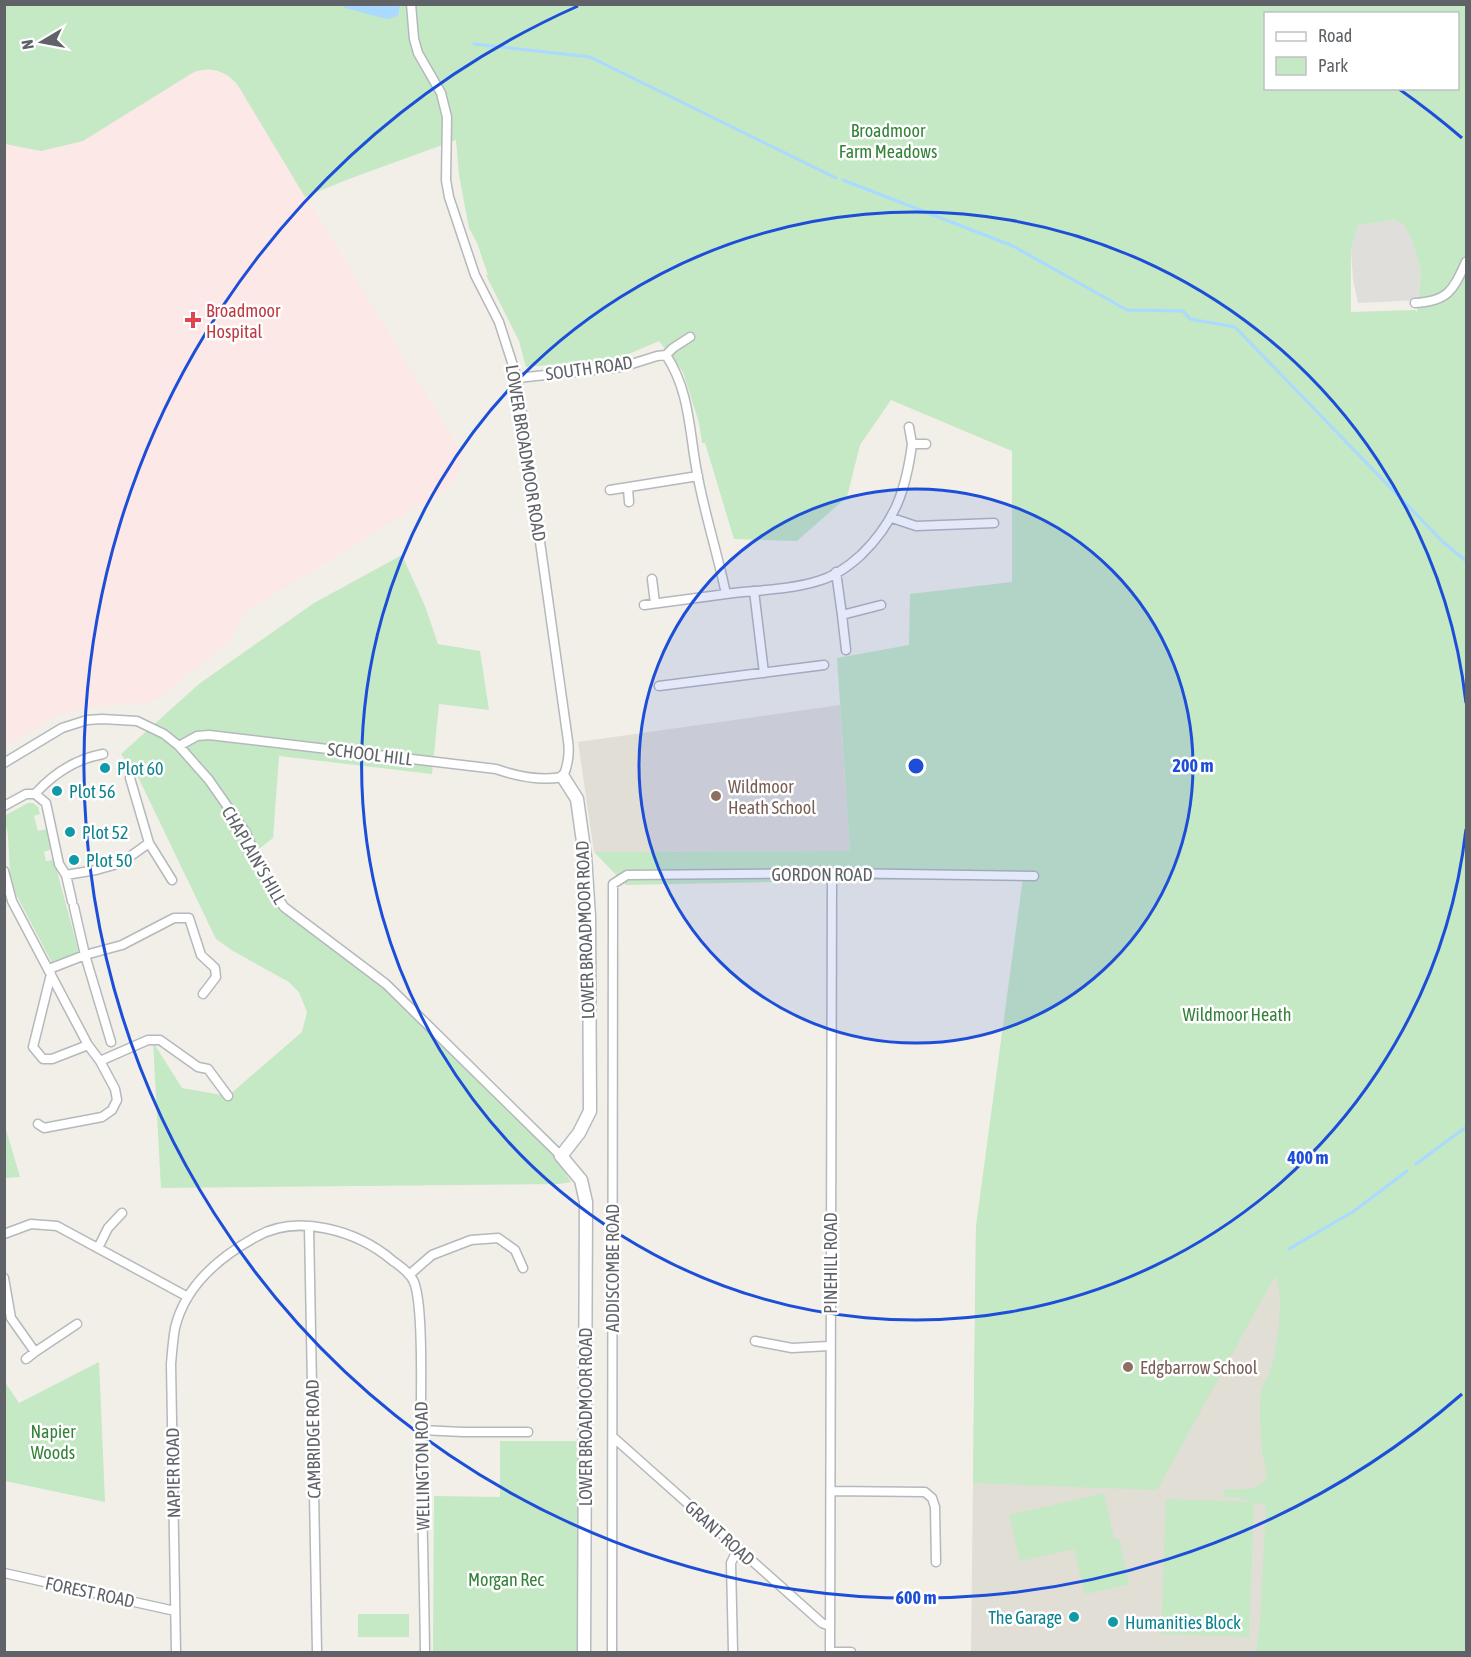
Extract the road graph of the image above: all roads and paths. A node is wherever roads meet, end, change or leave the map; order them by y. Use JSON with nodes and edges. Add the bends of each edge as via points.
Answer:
{"nodes":[{"id":1,"x":411,"y":4,"type":"edge"},
{"id":2,"x":1467,"y":262,"type":"edge"},
{"id":3,"x":1415,"y":303,"type":"dead end"},
{"id":4,"x":690,"y":337,"type":"dead end"},
{"id":5,"x":666,"y":355,"type":"junction"},
{"id":6,"x":517,"y":378,"type":"junction"},
{"id":7,"x":909,"y":427,"type":"dead end"},
{"id":8,"x":912,"y":444,"type":"junction"},
{"id":9,"x":926,"y":444,"type":"dead end"},
{"id":10,"x":698,"y":476,"type":"junction"},
{"id":11,"x":628,"y":488,"type":"junction"},
{"id":12,"x":610,"y":490,"type":"dead end"},
{"id":13,"x":629,"y":502,"type":"dead end"},
{"id":14,"x":892,"y":518,"type":"junction"},
{"id":15,"x":994,"y":523,"type":"dead end"},
{"id":16,"x":836,"y":572,"type":"junction"},
{"id":17,"x":652,"y":579,"type":"dead end"},
{"id":18,"x":754,"y":591,"type":"junction"},
{"id":19,"x":726,"y":594,"type":"junction"},
{"id":20,"x":655,"y":603,"type":"junction"},
{"id":21,"x":644,"y":605,"type":"dead end"},
{"id":22,"x":881,"y":605,"type":"dead end"},
{"id":23,"x":842,"y":615,"type":"junction"},
{"id":24,"x":846,"y":650,"type":"dead end"},
{"id":25,"x":824,"y":665,"type":"dead end"},
{"id":26,"x":764,"y":673,"type":"junction"},
{"id":27,"x":659,"y":686,"type":"dead end"},
{"id":28,"x":179,"y":746,"type":"junction"},
{"id":29,"x":103,"y":754,"type":"dead end"},
{"id":30,"x":4,"y":763,"type":"edge"},
{"id":31,"x":563,"y":777,"type":"junction"},
{"id":32,"x":130,"y":778,"type":"dead end"},
{"id":33,"x":35,"y":794,"type":"junction"},
{"id":34,"x":4,"y":806,"type":"edge"},
{"id":35,"x":149,"y":843,"type":"junction"},
{"id":36,"x":4,"y":871,"type":"edge"},
{"id":37,"x":832,"y":873,"type":"junction"},
{"id":38,"x":66,"y":875,"type":"junction"},
{"id":39,"x":1034,"y":876,"type":"dead end"},
{"id":40,"x":172,"y":880,"type":"dead end"},
{"id":41,"x":613,"y":884,"type":"joint"},
{"id":42,"x":85,"y":955,"type":"junction"},
{"id":43,"x":50,"y":972,"type":"junction"},
{"id":44,"x":203,"y":994,"type":"dead end"},
{"id":45,"x":111,"y":1042,"type":"dead end"},
{"id":46,"x":88,"y":1044,"type":"junction"},
{"id":47,"x":100,"y":1062,"type":"junction"},
{"id":48,"x":228,"y":1096,"type":"dead end"},
{"id":49,"x":38,"y":1124,"type":"dead end"},
{"id":50,"x":561,"y":1156,"type":"junction"},
{"id":51,"x":122,"y":1213,"type":"dead end"},
{"id":52,"x":309,"y":1226,"type":"junction"},
{"id":53,"x":4,"y":1234,"type":"edge"},
{"id":54,"x":98,"y":1248,"type":"junction"},
{"id":55,"x":523,"y":1268,"type":"dead end"},
{"id":56,"x":4,"y":1278,"type":"edge"},
{"id":57,"x":412,"y":1278,"type":"junction"},
{"id":58,"x":188,"y":1297,"type":"junction"},
{"id":59,"x":77,"y":1324,"type":"dead end"},
{"id":60,"x":755,"y":1341,"type":"dead end"},
{"id":61,"x":830,"y":1346,"type":"junction"},
{"id":62,"x":35,"y":1352,"type":"junction"},
{"id":63,"x":26,"y":1359,"type":"dead end"},
{"id":64,"x":421,"y":1430,"type":"junction"},
{"id":65,"x":528,"y":1432,"type":"dead end"},
{"id":66,"x":613,"y":1437,"type":"junction"},
{"id":67,"x":831,"y":1491,"type":"junction"},
{"id":68,"x":738,"y":1548,"type":"junction"},
{"id":69,"x":936,"y":1562,"type":"dead end"},
{"id":70,"x":4,"y":1573,"type":"edge"},
{"id":71,"x":175,"y":1611,"type":"junction"},
{"id":72,"x":830,"y":1626,"type":"junction"},
{"id":73,"x":830,"y":1652,"type":"edge"},
{"id":74,"x":176,"y":1653,"type":"edge"},
{"id":75,"x":317,"y":1653,"type":"edge"},
{"id":76,"x":424,"y":1653,"type":"edge"},
{"id":77,"x":584,"y":1653,"type":"edge"},
{"id":78,"x":612,"y":1653,"type":"edge"},
{"id":79,"x":733,"y":1653,"type":"edge"},
{"id":80,"x":851,"y":1653,"type":"edge"}],
"edges":[{"from":1,"to":6,"type":"street","name":"LOWER BROADMOOR ROAD","via":[[418,53],[441,93],[447,117],[449,197],[475,275],[499,322]]},
{"from":2,"to":3,"type":"street","via":[[1447,295]]},
{"from":4,"to":5,"type":"street","name":"SOUTH ROAD"},
{"from":5,"to":6,"type":"street","name":"SOUTH ROAD","via":[[622,367]]},
{"from":5,"to":10,"type":"street","via":[[677,372],[687,403]]},
{"from":6,"to":31,"type":"street","name":"LOWER BROADMOOR ROAD","via":[[568,741],[569,760]]},
{"from":7,"to":8,"type":"street"},
{"from":8,"to":9,"type":"street"},
{"from":8,"to":14,"type":"street","via":[[902,495]]},
{"from":10,"to":11,"type":"street"},
{"from":10,"to":19,"type":"street"},
{"from":11,"to":12,"type":"street"},
{"from":11,"to":13,"type":"street"},
{"from":14,"to":15,"type":"street","via":[[916,526]]},
{"from":14,"to":16,"type":"street","via":[[876,540]]},
{"from":16,"to":18,"type":"street","via":[[819,581]]},
{"from":16,"to":23,"type":"street"},
{"from":17,"to":20,"type":"street"},
{"from":18,"to":19,"type":"street"},
{"from":18,"to":26,"type":"street"},
{"from":19,"to":20,"type":"street"},
{"from":20,"to":21,"type":"street"},
{"from":22,"to":23,"type":"street"},
{"from":23,"to":24,"type":"street"},
{"from":25,"to":26,"type":"street"},
{"from":26,"to":27,"type":"street"},
{"from":28,"to":30,"type":"street","name":"CHAPLAIN'S HILL","via":[[158,730],[137,722],[87,720],[62,728]]},
{"from":28,"to":31,"type":"street","name":"SCHOOL HILL","via":[[197,736],[209,735],[496,769],[533,777]]},
{"from":28,"to":50,"type":"street","name":"CHAPLAIN'S HILL","via":[[209,780],[246,833],[284,907],[386,984]]},
{"from":29,"to":33,"type":"street","via":[[84,758],[58,773]]},
{"from":31,"to":50,"type":"street","name":"LOWER BROADMOOR ROAD","via":[[577,799],[585,856],[590,1111]]},
{"from":32,"to":35,"type":"street"},
{"from":33,"to":34,"type":"street","via":[[26,794]]},
{"from":33,"to":38,"type":"street","via":[[46,803],[59,864]]},
{"from":35,"to":38,"type":"street","via":[[121,863]]},
{"from":35,"to":40,"type":"street"},
{"from":36,"to":43,"type":"street","via":[[12,901]]},
{"from":37,"to":39,"type":"street","name":"GORDON ROAD"},
{"from":37,"to":41,"type":"street","name":"GORDON ROAD","via":[[627,875]]},
{"from":37,"to":61,"type":"street","name":"PINEHILL ROAD"},
{"from":38,"to":42,"type":"street"},
{"from":41,"to":66,"type":"street","name":"ADDISCOMBE ROAD"},
{"from":42,"to":43,"type":"street"},
{"from":42,"to":44,"type":"street","via":[[122,945],[174,918],[189,918],[201,955],[215,968],[216,977]]},
{"from":42,"to":45,"type":"street"},
{"from":43,"to":46,"type":"street"},
{"from":43,"to":46,"type":"street","via":[[33,1047],[43,1059],[52,1059]]},
{"from":46,"to":47,"type":"street"},
{"from":47,"to":48,"type":"street","via":[[148,1040],[160,1040],[198,1067],[208,1069]]},
{"from":47,"to":49,"type":"street","via":[[115,1089],[117,1100],[112,1110],[102,1117],[44,1128]]},
{"from":50,"to":77,"type":"street","name":"LOWER BROADMOOR ROAD","via":[[581,1180],[585,1202]]},
{"from":51,"to":54,"type":"street","via":[[108,1228]]},
{"from":52,"to":57,"type":"street","name":"NAPIER ROAD","via":[[357,1237],[382,1251]]},
{"from":52,"to":58,"type":"street","name":"NAPIER ROAD","via":[[278,1229],[228,1253],[204,1274]]},
{"from":52,"to":75,"type":"street","name":"CAMBRIDGE ROAD"},
{"from":53,"to":54,"type":"street","via":[[31,1224],[48,1224]]},
{"from":54,"to":58,"type":"street"},
{"from":55,"to":57,"type":"street","via":[[515,1250],[498,1238],[480,1239],[432,1255]]},
{"from":56,"to":62,"type":"street","via":[[11,1318]]},
{"from":57,"to":64,"type":"street","name":"WELLINGTON ROAD","via":[[418,1298]]},
{"from":58,"to":71,"type":"street","name":"NAPIER ROAD","via":[[176,1327],[171,1364]]},
{"from":59,"to":62,"type":"street"},
{"from":60,"to":61,"type":"street","via":[[792,1348]]},
{"from":61,"to":67,"type":"street","name":"PINEHILL ROAD"},
{"from":62,"to":63,"type":"street"},
{"from":64,"to":65,"type":"street"},
{"from":64,"to":76,"type":"street","name":"WELLINGTON ROAD"},
{"from":66,"to":68,"type":"street","name":"GRANT ROAD"},
{"from":66,"to":78,"type":"street","name":"ADDISCOMBE ROAD"},
{"from":67,"to":69,"type":"street","via":[[925,1492],[935,1507]]},
{"from":67,"to":72,"type":"street","name":"PINEHILL ROAD"},
{"from":68,"to":72,"type":"street","name":"GRANT ROAD"},
{"from":68,"to":79,"type":"street","via":[[731,1563]]},
{"from":70,"to":71,"type":"street","name":"FOREST ROAD"},
{"from":71,"to":74,"type":"street","name":"NAPIER ROAD"},
{"from":72,"to":73,"type":"street","name":"PINEHILL ROAD"},
{"from":73,"to":80,"type":"street"}]}
